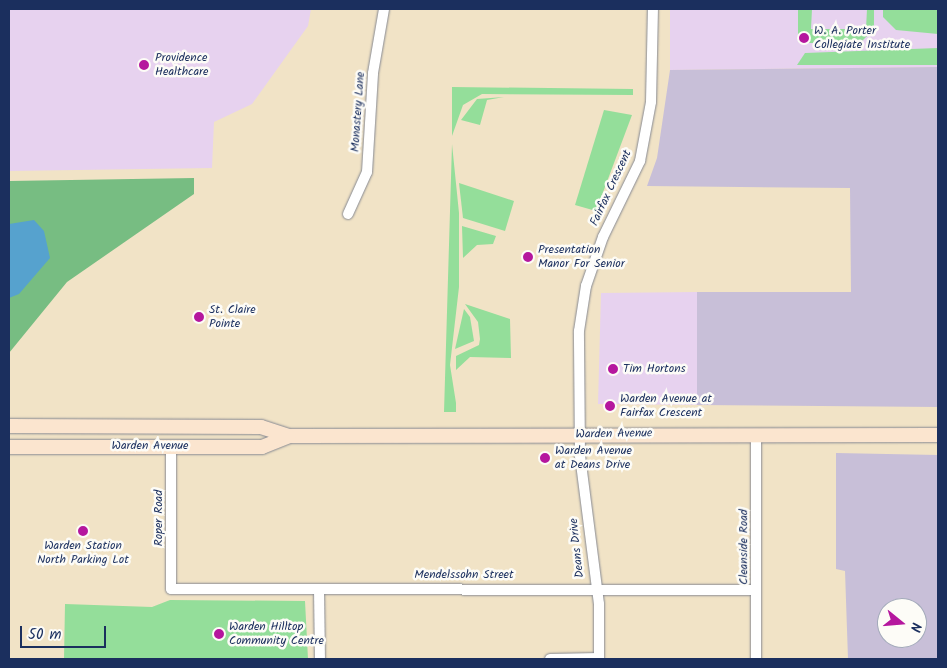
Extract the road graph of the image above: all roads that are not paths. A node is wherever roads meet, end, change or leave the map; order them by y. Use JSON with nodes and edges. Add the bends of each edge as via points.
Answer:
{"nodes":[{"id":1,"x":384,"y":9,"type":"edge"},
{"id":2,"x":653,"y":9,"type":"edge"},
{"id":3,"x":348,"y":214,"type":"dead end"},
{"id":4,"x":9,"y":426,"type":"edge"},
{"id":5,"x":580,"y":434,"type":"junction"},
{"id":6,"x":756,"y":435,"type":"junction"},
{"id":7,"x":938,"y":435,"type":"edge"},
{"id":8,"x":289,"y":436,"type":"junction"},
{"id":9,"x":171,"y":446,"type":"junction"},
{"id":10,"x":9,"y":447,"type":"edge"},
{"id":11,"x":594,"y":587,"type":"junction"},
{"id":12,"x":171,"y":589,"type":"joint"},
{"id":13,"x":319,"y":589,"type":"junction"},
{"id":14,"x":756,"y":590,"type":"junction"},
{"id":15,"x":320,"y":659,"type":"edge"},
{"id":16,"x":550,"y":659,"type":"edge"},
{"id":17,"x":598,"y":659,"type":"edge"},
{"id":18,"x":756,"y":659,"type":"edge"}],
"edges":[{"from":1,"to":3,"type":"street","name":"Monastery Lane","via":[[373,73],[367,172]]},
{"from":2,"to":5,"type":"street","name":"Fairfax Crescent","via":[[651,102],[640,161],[603,237],[586,286],[580,332]]},
{"from":4,"to":8,"type":"main road","name":"Warden Avenue","via":[[261,428]]},
{"from":5,"to":6,"type":"main road","name":"Warden Avenue"},
{"from":5,"to":8,"type":"main road","name":"Warden Avenue"},
{"from":5,"to":11,"type":"street","name":"Deans Drive"},
{"from":6,"to":7,"type":"main road","name":"Warden Avenue"},
{"from":6,"to":14,"type":"street","name":"Cleanside Road"},
{"from":8,"to":9,"type":"main road","name":"Warden Avenue","via":[[262,447]]},
{"from":9,"to":10,"type":"main road","name":"Warden Avenue"},
{"from":9,"to":12,"type":"street","name":"Roper Road"},
{"from":11,"to":13,"type":"street","name":"Mendelssohn Street"},
{"from":11,"to":14,"type":"street","name":"Mendelssohn Street"},
{"from":11,"to":17,"type":"street","name":"Deans Drive","via":[[599,604]]},
{"from":12,"to":13,"type":"street","name":"Mendelssohn Street"},
{"from":13,"to":15,"type":"street"},
{"from":14,"to":18,"type":"street","name":"Cleanside Road"},
{"from":16,"to":17,"type":"street"}]}
